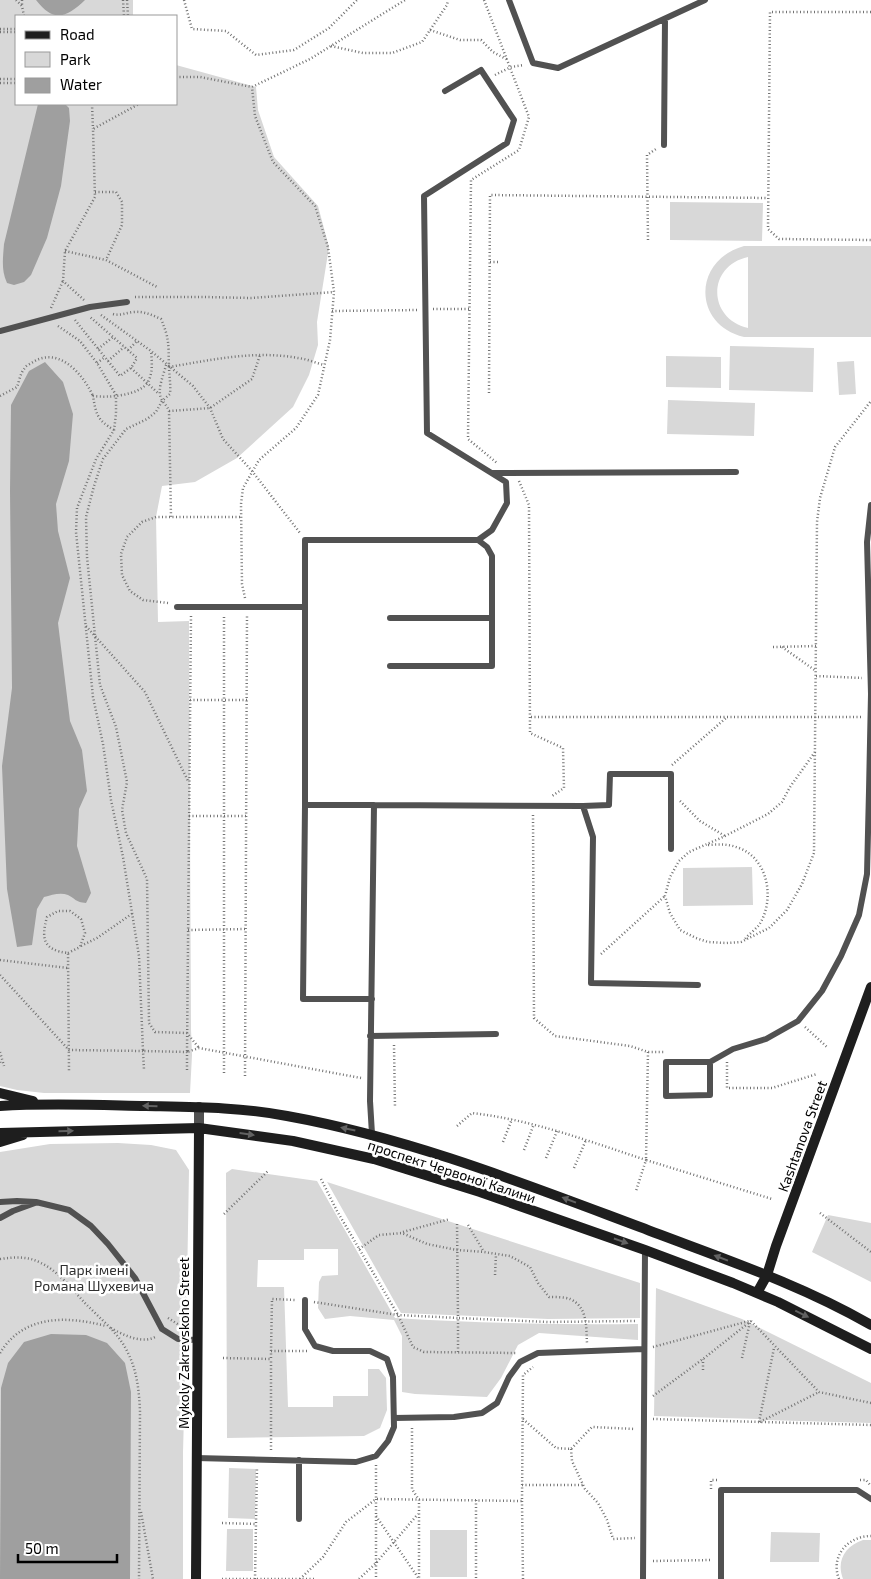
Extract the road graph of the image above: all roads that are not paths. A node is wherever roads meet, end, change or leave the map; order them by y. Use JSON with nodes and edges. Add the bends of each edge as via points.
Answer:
{"nodes":[{"id":1,"x":509,"y":0,"type":"edge"},
{"id":2,"x":705,"y":0,"type":"edge"},
{"id":3,"x":665,"y":19,"type":"junction"},
{"id":4,"x":445,"y":91,"type":"dead end"},
{"id":5,"x":664,"y":145,"type":"road end"},
{"id":6,"x":128,"y":300,"type":"road end"},
{"id":7,"x":0,"y":332,"type":"edge"},
{"id":8,"x":736,"y":472,"type":"dead end"},
{"id":9,"x":492,"y":473,"type":"junction"},
{"id":10,"x":871,"y":505,"type":"edge"},
{"id":11,"x":478,"y":540,"type":"junction"},
{"id":12,"x":177,"y":607,"type":"road end"},
{"id":13,"x":304,"y":607,"type":"junction"},
{"id":14,"x":390,"y":618,"type":"dead end"},
{"id":15,"x":492,"y":618,"type":"junction"},
{"id":16,"x":390,"y":666,"type":"dead end"},
{"id":17,"x":871,"y":694,"type":"edge"},
{"id":18,"x":305,"y":805,"type":"junction"},
{"id":19,"x":374,"y":805,"type":"junction"},
{"id":20,"x":583,"y":806,"type":"junction"},
{"id":21,"x":671,"y":849,"type":"dead end"},
{"id":22,"x":698,"y":985,"type":"dead end"},
{"id":23,"x":871,"y":987,"type":"edge"},
{"id":24,"x":372,"y":999,"type":"junction"},
{"id":25,"x":496,"y":1034,"type":"dead end"},
{"id":26,"x":370,"y":1036,"type":"junction"},
{"id":27,"x":710,"y":1062,"type":"junction"},
{"id":28,"x":0,"y":1094,"type":"edge"},
{"id":29,"x":43,"y":1103,"type":"junction"},
{"id":30,"x":0,"y":1106,"type":"edge"},
{"id":31,"x":199,"y":1107,"type":"junction"},
{"id":32,"x":199,"y":1128,"type":"junction"},
{"id":33,"x":38,"y":1131,"type":"junction"},
{"id":34,"x":0,"y":1133,"type":"edge"},
{"id":35,"x":372,"y":1134,"type":"junction"},
{"id":36,"x":0,"y":1142,"type":"edge"},
{"id":37,"x":0,"y":1202,"type":"edge"},
{"id":38,"x":36,"y":1202,"type":"junction"},
{"id":39,"x":0,"y":1218,"type":"edge"},
{"id":40,"x":645,"y":1250,"type":"junction"},
{"id":41,"x":767,"y":1275,"type":"junction"},
{"id":42,"x":757,"y":1293,"type":"junction"},
{"id":43,"x":305,"y":1300,"type":"road end"},
{"id":44,"x":871,"y":1325,"type":"edge"},
{"id":45,"x":197,"y":1340,"type":"junction"},
{"id":46,"x":644,"y":1349,"type":"junction"},
{"id":47,"x":871,"y":1349,"type":"edge"},
{"id":48,"x":394,"y":1418,"type":"junction"},
{"id":49,"x":196,"y":1458,"type":"junction"},
{"id":50,"x":299,"y":1460,"type":"junction"},
{"id":51,"x":871,"y":1499,"type":"edge"},
{"id":52,"x":299,"y":1519,"type":"dead end"},
{"id":53,"x":196,"y":1579,"type":"edge"},
{"id":54,"x":643,"y":1579,"type":"edge"},
{"id":55,"x":721,"y":1579,"type":"edge"}],
"edges":[{"from":1,"to":3,"type":"lane","via":[[533,63],[558,68]]},
{"from":2,"to":3,"type":"lane"},
{"from":3,"to":5,"type":"lane"},
{"from":4,"to":9,"type":"lane","via":[[480,70],[514,120],[507,143],[424,196],[427,433]]},
{"from":6,"to":7,"type":"lane"},
{"from":8,"to":9,"type":"lane"},
{"from":9,"to":11,"type":"lane","via":[[506,482],[507,503],[492,530]]},
{"from":10,"to":17,"type":"lane","via":[[867,542]]},
{"from":11,"to":13,"type":"lane","via":[[305,540]]},
{"from":11,"to":15,"type":"lane","via":[[492,556]]},
{"from":12,"to":13,"type":"lane"},
{"from":13,"to":18,"type":"lane"},
{"from":14,"to":15,"type":"lane"},
{"from":15,"to":16,"type":"lane","via":[[492,666]]},
{"from":17,"to":27,"type":"lane","via":[[867,874],[860,915],[822,991],[798,1020],[766,1039],[733,1049]]},
{"from":18,"to":19,"type":"lane"},
{"from":18,"to":24,"type":"lane","via":[[303,999]]},
{"from":19,"to":20,"type":"lane"},
{"from":19,"to":24,"type":"lane"},
{"from":20,"to":21,"type":"lane","via":[[610,806],[610,774],[671,774]]},
{"from":20,"to":22,"type":"lane","via":[[593,837],[590,983]]},
{"from":23,"to":41,"type":"main road","name":"Kashtanova Street"},
{"from":24,"to":26,"type":"lane"},
{"from":25,"to":26,"type":"lane"},
{"from":26,"to":35,"type":"lane"},
{"from":27,"to":27,"type":"lane","via":[[710,1095],[666,1096],[666,1062]]},
{"from":28,"to":29,"type":"main road"},
{"from":29,"to":30,"type":"main road","name":"проспект Червоної Калини"},
{"from":31,"to":29,"type":"main road","name":"проспект Червоної Калини","one_way":true},
{"from":31,"to":32,"type":"street","name":"Mykoly Zakrevskoho Street"},
{"from":35,"to":31,"type":"main road","name":"проспект Червоної Калини","one_way":true,"via":[[286,1116]]},
{"from":33,"to":32,"type":"main road","name":"проспект Червоної Калини","one_way":true},
{"from":32,"to":40,"type":"main road","name":"проспект Червоної Калини","one_way":true,"via":[[293,1140],[374,1159]]},
{"from":32,"to":45,"type":"main road","name":"Mykoly Zakrevskoho Street"},
{"from":33,"to":34,"type":"main road","name":"проспект Червоної Калини"},
{"from":33,"to":36,"type":"main road"},
{"from":41,"to":35,"type":"main road","name":"проспект Червоної Калини","one_way":true,"via":[[533,1187]]},
{"from":37,"to":38,"type":"lane"},
{"from":38,"to":39,"type":"lane"},
{"from":38,"to":45,"type":"lane","via":[[69,1210],[91,1226],[134,1278],[162,1328],[178,1339]]},
{"from":40,"to":42,"type":"main road","name":"проспект Червоної Калини"},
{"from":40,"to":46,"type":"lane"},
{"from":41,"to":42,"type":"main road","name":"Kashtanova Street"},
{"from":41,"to":44,"type":"main road","name":"проспект Червоної Калини"},
{"from":42,"to":47,"type":"main road","name":"проспект Червоної Калини","one_way":true},
{"from":43,"to":48,"type":"lane","via":[[305,1329],[315,1346],[333,1351],[370,1351],[387,1359],[393,1377]]},
{"from":45,"to":49,"type":"main road","name":"Mykoly Zakrevskoho Street"},
{"from":46,"to":48,"type":"lane","via":[[538,1353],[520,1362],[497,1403],[482,1414]]},
{"from":46,"to":54,"type":"lane"},
{"from":48,"to":50,"type":"lane","via":[[388,1441],[376,1456],[356,1462]]},
{"from":49,"to":50,"type":"lane"},
{"from":49,"to":53,"type":"main road","name":"Mykoly Zakrevskoho Street"},
{"from":50,"to":52,"type":"lane"},
{"from":51,"to":55,"type":"lane","via":[[857,1490],[721,1490]]}]}
